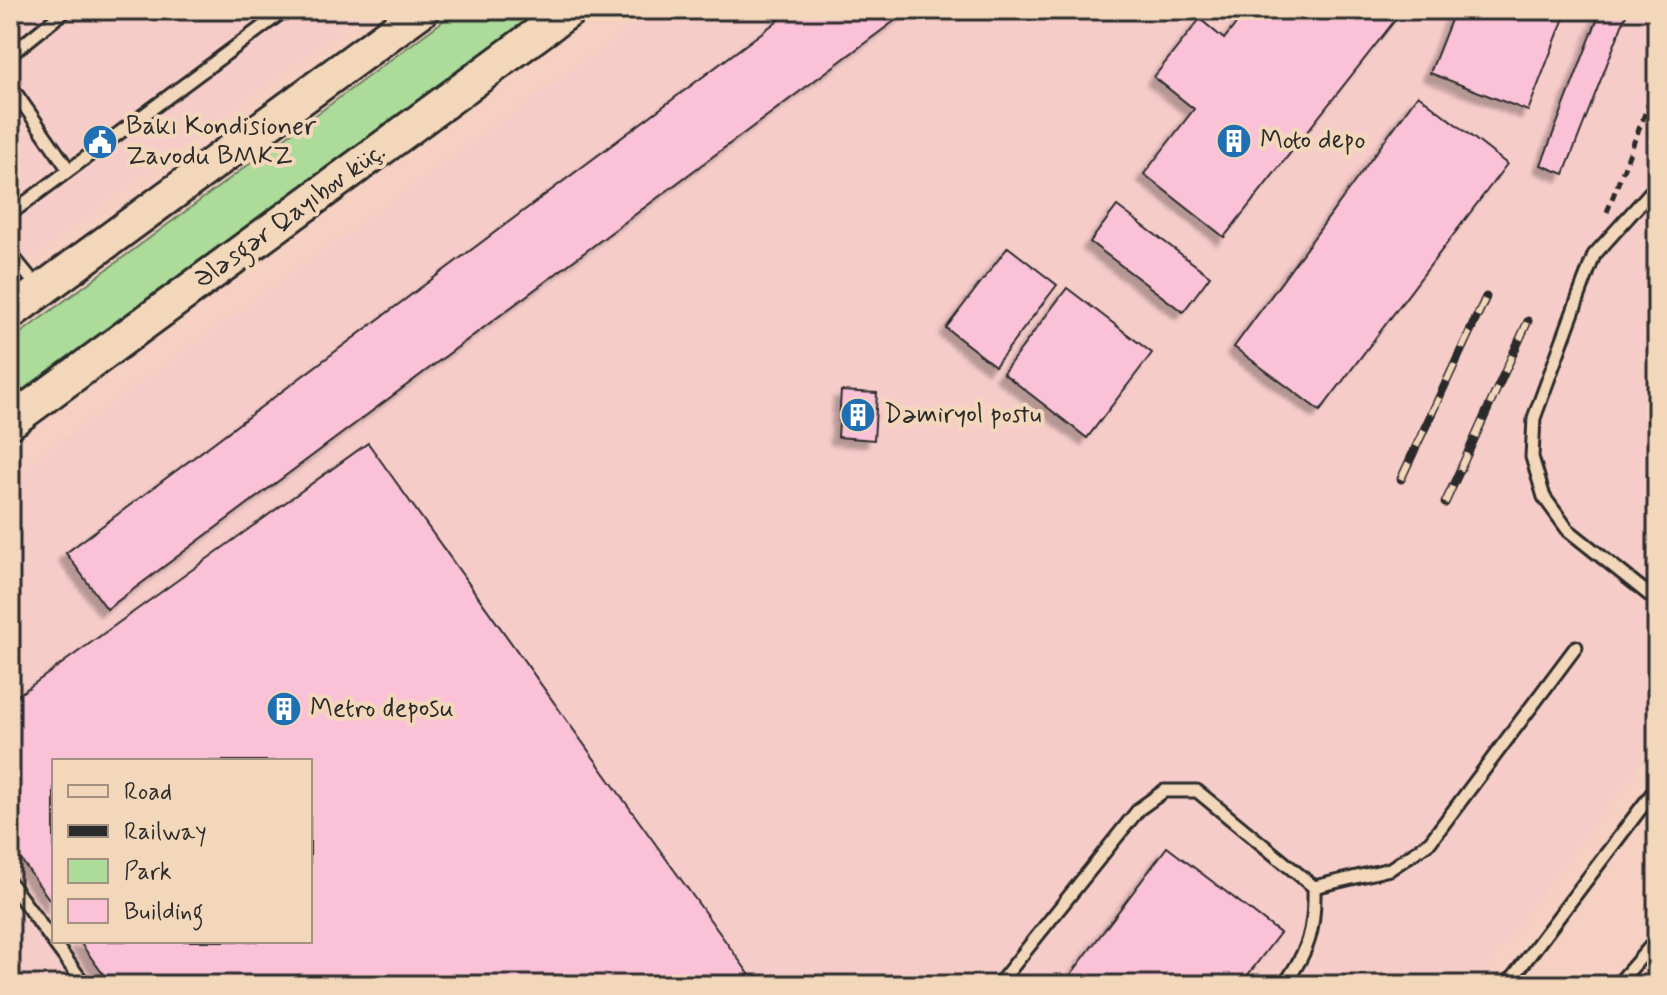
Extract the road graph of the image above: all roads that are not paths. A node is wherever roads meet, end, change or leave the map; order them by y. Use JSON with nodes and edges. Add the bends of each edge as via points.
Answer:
{"nodes":[{"id":1,"x":66,"y":10,"type":"edge"},
{"id":2,"x":285,"y":10,"type":"edge"},
{"id":3,"x":422,"y":10,"type":"edge"},
{"id":4,"x":570,"y":10,"type":"edge"},
{"id":5,"x":10,"y":55,"type":"edge"},
{"id":6,"x":10,"y":85,"type":"edge"},
{"id":7,"x":69,"y":170,"type":"junction"},
{"id":8,"x":1657,"y":185,"type":"edge"},
{"id":9,"x":10,"y":214,"type":"edge"},
{"id":10,"x":10,"y":253,"type":"edge"},
{"id":11,"x":19,"y":303,"type":"edge"},
{"id":12,"x":10,"y":422,"type":"edge"},
{"id":13,"x":1657,"y":601,"type":"edge"},
{"id":14,"x":1576,"y":647,"type":"dead end"},
{"id":15,"x":1657,"y":787,"type":"edge"},
{"id":16,"x":10,"y":883,"type":"edge"},
{"id":17,"x":1314,"y":887,"type":"junction"},
{"id":18,"x":1657,"y":939,"type":"edge"},
{"id":19,"x":52,"y":940,"type":"edge"},
{"id":20,"x":54,"y":943,"type":"edge"},
{"id":21,"x":85,"y":985,"type":"edge"},
{"id":22,"x":998,"y":985,"type":"edge"},
{"id":23,"x":1284,"y":985,"type":"edge"},
{"id":24,"x":1508,"y":985,"type":"edge"},
{"id":25,"x":1617,"y":985,"type":"edge"}],
"edges":[{"from":1,"to":5,"type":"lane"},
{"from":2,"to":7,"type":"lane"},
{"from":3,"to":11,"type":"main road"},
{"from":4,"to":12,"type":"main road","name":"Ələsgər Qayıbov küç."},
{"from":6,"to":7,"type":"lane"},
{"from":7,"to":9,"type":"lane"},
{"from":8,"to":13,"type":"lane","via":[[1594,255],[1534,418],[1532,457],[1544,497],[1568,530]]},
{"from":10,"to":11,"type":"lane"},
{"from":14,"to":17,"type":"lane","via":[[1430,842],[1390,869]]},
{"from":15,"to":24,"type":"lane"},
{"from":16,"to":19,"type":"lane"},
{"from":17,"to":22,"type":"lane","via":[[1197,791],[1164,791],[1139,809]]},
{"from":17,"to":23,"type":"lane","via":[[1314,920],[1301,960]]},
{"from":18,"to":25,"type":"lane"},
{"from":20,"to":21,"type":"lane"}]}
